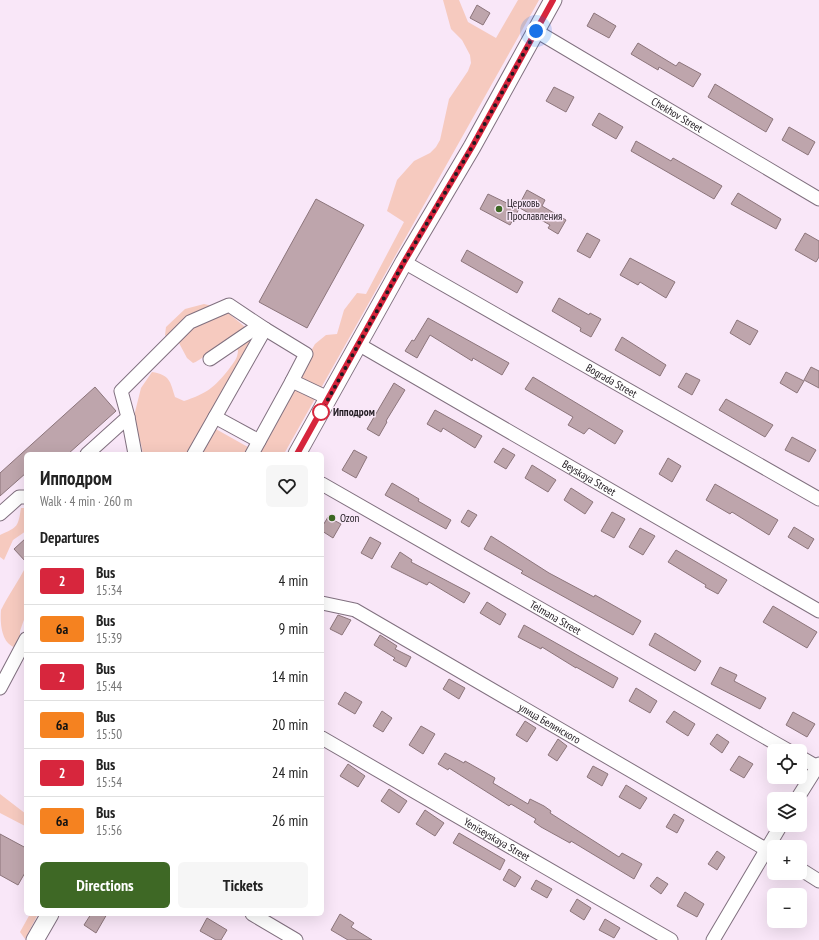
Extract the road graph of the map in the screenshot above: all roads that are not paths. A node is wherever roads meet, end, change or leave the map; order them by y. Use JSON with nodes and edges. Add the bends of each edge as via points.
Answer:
{"nodes":[{"id":1,"x":553,"y":0,"type":"edge"},
{"id":2,"x":536,"y":31,"type":"junction"},
{"id":3,"x":819,"y":199,"type":"edge"},
{"id":4,"x":404,"y":262,"type":"junction"},
{"id":5,"x":265,"y":329,"type":"junction"},
{"id":6,"x":358,"y":344,"type":"junction"},
{"id":7,"x":210,"y":359,"type":"dead end"},
{"id":8,"x":292,"y":381,"type":"junction"},
{"id":9,"x":328,"y":398,"type":"junction"},
{"id":10,"x":128,"y":417,"type":"junction"},
{"id":11,"x":215,"y":417,"type":"junction"},
{"id":12,"x":259,"y":441,"type":"junction"},
{"id":13,"x":89,"y":452,"type":"edge"},
{"id":14,"x":135,"y":452,"type":"edge"},
{"id":15,"x":195,"y":452,"type":"edge"},
{"id":16,"x":253,"y":452,"type":"edge"},
{"id":17,"x":298,"y":452,"type":"edge"},
{"id":18,"x":324,"y":485,"type":"edge"},
{"id":19,"x":24,"y":497,"type":"edge"},
{"id":20,"x":819,"y":499,"type":"edge"},
{"id":21,"x":0,"y":514,"type":"edge"},
{"id":22,"x":324,"y":603,"type":"edge"},
{"id":23,"x":819,"y":611,"type":"edge"},
{"id":24,"x":24,"y":643,"type":"edge"},
{"id":25,"x":0,"y":688,"type":"edge"},
{"id":26,"x":324,"y":739,"type":"edge"},
{"id":27,"x":777,"y":744,"type":"edge"},
{"id":28,"x":807,"y":760,"type":"edge"},
{"id":29,"x":818,"y":766,"type":"edge"},
{"id":30,"x":801,"y":792,"type":"edge"},
{"id":31,"x":767,"y":849,"type":"edge"},
{"id":32,"x":767,"y":856,"type":"edge"},
{"id":33,"x":807,"y":873,"type":"edge"},
{"id":34,"x":819,"y":881,"type":"edge"},
{"id":35,"x":49,"y":916,"type":"edge"},
{"id":36,"x":255,"y":916,"type":"edge"},
{"id":37,"x":35,"y":940,"type":"edge"},
{"id":38,"x":296,"y":940,"type":"edge"},
{"id":39,"x":672,"y":940,"type":"edge"},
{"id":40,"x":713,"y":940,"type":"edge"}],
"edges":[{"from":1,"to":2,"type":"main road"},
{"from":2,"to":3,"type":"street","name":"Chekhov Street"},
{"from":2,"to":4,"type":"main road"},
{"from":4,"to":6,"type":"main road"},
{"from":4,"to":20,"type":"street","name":"Bograda Street"},
{"from":5,"to":7,"type":"street","via":[[254,328]]},
{"from":5,"to":8,"type":"street","via":[[306,354]]},
{"from":5,"to":10,"type":"street","via":[[229,305],[190,322],[121,391]]},
{"from":5,"to":11,"type":"street"},
{"from":6,"to":9,"type":"main road"},
{"from":6,"to":23,"type":"street","name":"Beyskaya Street"},
{"from":8,"to":9,"type":"street"},
{"from":8,"to":12,"type":"street"},
{"from":9,"to":17,"type":"main road"},
{"from":10,"to":13,"type":"street"},
{"from":10,"to":14,"type":"street"},
{"from":11,"to":12,"type":"street"},
{"from":11,"to":15,"type":"street"},
{"from":12,"to":16,"type":"street"},
{"from":18,"to":27,"type":"street","name":"Telmana Street"},
{"from":19,"to":21,"type":"street","via":[[18,497]]},
{"from":22,"to":31,"type":"street","name":"улица Белинского","via":[[355,610]]},
{"from":24,"to":25,"type":"street"},
{"from":26,"to":39,"type":"street","name":"Yeniseyskaya Street"},
{"from":28,"to":29,"type":"street"},
{"from":29,"to":30,"type":"street"},
{"from":32,"to":40,"type":"street"},
{"from":33,"to":34,"type":"street"},
{"from":35,"to":37,"type":"main road"},
{"from":36,"to":38,"type":"street"}]}
